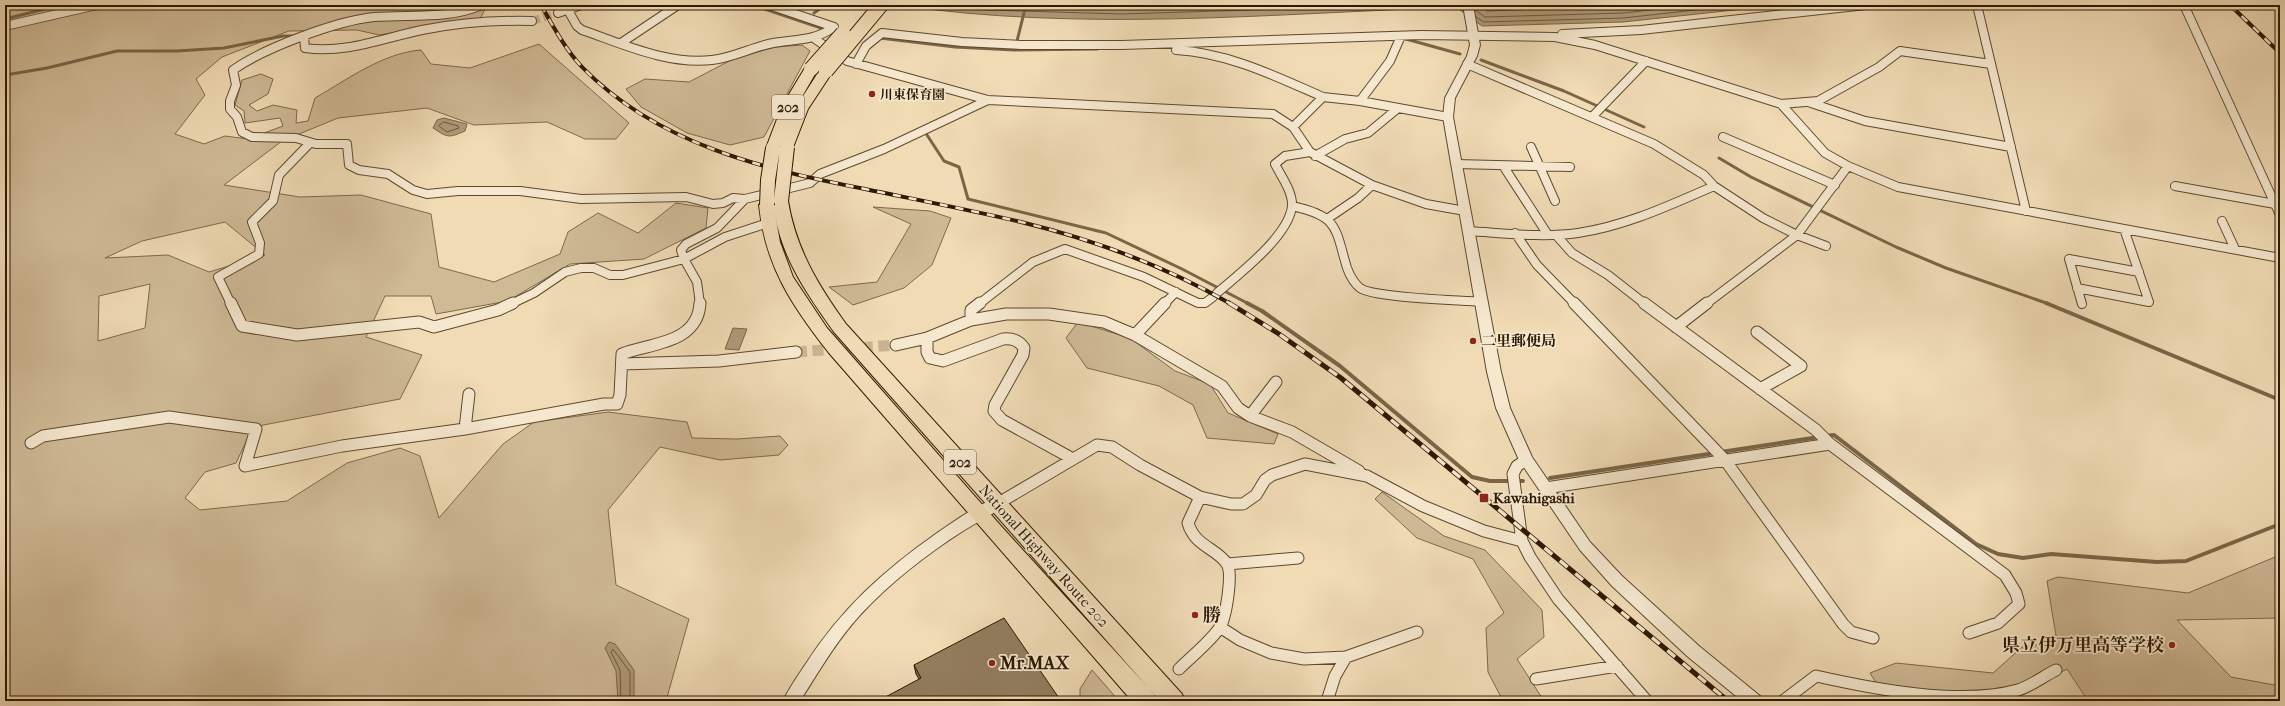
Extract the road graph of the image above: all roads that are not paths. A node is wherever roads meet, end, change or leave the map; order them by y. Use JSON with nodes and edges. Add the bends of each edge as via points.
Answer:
{"nodes":[{"id":1,"x":97,"y":5,"type":"edge"},
{"id":2,"x":482,"y":5,"type":"edge"},
{"id":3,"x":581,"y":5,"type":"edge"},
{"id":4,"x":678,"y":5,"type":"edge"},
{"id":5,"x":769,"y":5,"type":"edge"},
{"id":6,"x":868,"y":5,"type":"edge"},
{"id":7,"x":881,"y":5,"type":"edge"},
{"id":8,"x":1468,"y":5,"type":"edge"},
{"id":9,"x":1866,"y":5,"type":"edge"},
{"id":10,"x":1977,"y":5,"type":"edge"},
{"id":11,"x":2184,"y":5,"type":"edge"},
{"id":12,"x":566,"y":8,"type":"edge"},
{"id":13,"x":558,"y":13,"type":"tunnel mouth"},
{"id":14,"x":532,"y":21,"type":"tunnel mouth"},
{"id":15,"x":5,"y":26,"type":"edge"},
{"id":16,"x":1474,"y":35,"type":"junction"},
{"id":17,"x":304,"y":37,"type":"junction"},
{"id":18,"x":1555,"y":37,"type":"junction"},
{"id":19,"x":815,"y":39,"type":"junction"},
{"id":20,"x":1400,"y":39,"type":"junction"},
{"id":21,"x":621,"y":42,"type":"junction"},
{"id":22,"x":1208,"y":42,"type":"junction"},
{"id":23,"x":1124,"y":48,"type":"junction"},
{"id":24,"x":1204,"y":51,"type":"junction"},
{"id":25,"x":1646,"y":61,"type":"junction"},
{"id":26,"x":856,"y":64,"type":"junction"},
{"id":27,"x":1467,"y":64,"type":"junction"},
{"id":28,"x":1991,"y":64,"type":"junction"},
{"id":29,"x":1323,"y":97,"type":"junction"},
{"id":30,"x":988,"y":100,"type":"junction"},
{"id":31,"x":1360,"y":101,"type":"junction"},
{"id":32,"x":1781,"y":104,"type":"junction"},
{"id":33,"x":1811,"y":104,"type":"junction"},
{"id":34,"x":1397,"y":109,"type":"junction"},
{"id":35,"x":1448,"y":117,"type":"junction"},
{"id":36,"x":1592,"y":117,"type":"junction"},
{"id":37,"x":1293,"y":126,"type":"junction"},
{"id":38,"x":1723,"y":136,"type":"dead end"},
{"id":39,"x":310,"y":143,"type":"junction"},
{"id":40,"x":1531,"y":146,"type":"dead end"},
{"id":41,"x":2011,"y":147,"type":"junction"},
{"id":42,"x":780,"y":148,"type":"junction"},
{"id":43,"x":1312,"y":154,"type":"junction"},
{"id":44,"x":1456,"y":164,"type":"junction"},
{"id":45,"x":1570,"y":166,"type":"dead end"},
{"id":46,"x":1848,"y":166,"type":"junction"},
{"id":47,"x":1504,"y":167,"type":"junction"},
{"id":48,"x":1540,"y":167,"type":"junction"},
{"id":49,"x":1372,"y":185,"type":"junction"},
{"id":50,"x":1835,"y":185,"type":"junction"},
{"id":51,"x":1714,"y":186,"type":"junction"},
{"id":52,"x":2175,"y":186,"type":"dead end"},
{"id":53,"x":745,"y":199,"type":"junction"},
{"id":54,"x":1555,"y":201,"type":"dead end"},
{"id":55,"x":2275,"y":204,"type":"junction"},
{"id":56,"x":1292,"y":206,"type":"junction"},
{"id":57,"x":772,"y":210,"type":"junction"},
{"id":58,"x":2026,"y":210,"type":"junction"},
{"id":59,"x":1465,"y":211,"type":"junction"},
{"id":60,"x":2280,"y":215,"type":"edge"},
{"id":61,"x":1327,"y":219,"type":"junction"},
{"id":62,"x":2222,"y":220,"type":"dead end"},
{"id":63,"x":2124,"y":229,"type":"junction"},
{"id":64,"x":1468,"y":231,"type":"junction"},
{"id":65,"x":1515,"y":233,"type":"junction"},
{"id":66,"x":1552,"y":235,"type":"junction"},
{"id":67,"x":1797,"y":235,"type":"junction"},
{"id":68,"x":1826,"y":246,"type":"dead end"},
{"id":69,"x":2235,"y":250,"type":"junction"},
{"id":70,"x":2280,"y":258,"type":"edge"},
{"id":71,"x":684,"y":259,"type":"junction"},
{"id":72,"x":2139,"y":272,"type":"junction"},
{"id":73,"x":2077,"y":288,"type":"junction"},
{"id":74,"x":1176,"y":292,"type":"junction"},
{"id":75,"x":1481,"y":302,"type":"junction"},
{"id":76,"x":2082,"y":304,"type":"dead end"},
{"id":77,"x":972,"y":320,"type":"junction"},
{"id":78,"x":1676,"y":327,"type":"junction"},
{"id":79,"x":1757,"y":332,"type":"dead end"},
{"id":80,"x":1135,"y":335,"type":"junction"},
{"id":81,"x":928,"y":338,"type":"junction"},
{"id":82,"x":896,"y":345,"type":"tunnel mouth"},
{"id":83,"x":796,"y":352,"type":"tunnel mouth"},
{"id":84,"x":622,"y":364,"type":"junction"},
{"id":85,"x":1276,"y":382,"type":"dead end"},
{"id":86,"x":1760,"y":389,"type":"junction"},
{"id":87,"x":469,"y":394,"type":"dead end"},
{"id":88,"x":1250,"y":416,"type":"junction"},
{"id":89,"x":465,"y":429,"type":"junction"},
{"id":90,"x":31,"y":443,"type":"dead end"},
{"id":91,"x":1830,"y":444,"type":"junction"},
{"id":92,"x":1074,"y":459,"type":"junction"},
{"id":93,"x":1526,"y":460,"type":"junction"},
{"id":94,"x":1725,"y":460,"type":"junction"},
{"id":95,"x":1367,"y":476,"type":"junction"},
{"id":96,"x":1546,"y":488,"type":"junction"},
{"id":97,"x":1200,"y":497,"type":"junction"},
{"id":98,"x":997,"y":504,"type":"junction"},
{"id":99,"x":979,"y":516,"type":"junction"},
{"id":100,"x":1522,"y":541,"type":"junction"},
{"id":101,"x":1298,"y":558,"type":"dead end"},
{"id":102,"x":1227,"y":564,"type":"junction"},
{"id":103,"x":1220,"y":627,"type":"junction"},
{"id":104,"x":1417,"y":632,"type":"dead end"},
{"id":105,"x":1969,"y":633,"type":"dead end"},
{"id":106,"x":1873,"y":638,"type":"dead end"},
{"id":107,"x":1346,"y":657,"type":"junction"},
{"id":108,"x":1617,"y":666,"type":"junction"},
{"id":109,"x":1179,"y":669,"type":"dead end"},
{"id":110,"x":2056,"y":670,"type":"dead end"},
{"id":111,"x":1536,"y":679,"type":"dead end"},
{"id":112,"x":791,"y":701,"type":"edge"},
{"id":113,"x":1146,"y":701,"type":"edge"},
{"id":114,"x":1174,"y":701,"type":"edge"},
{"id":115,"x":1327,"y":701,"type":"edge"},
{"id":116,"x":1646,"y":701,"type":"edge"},
{"id":117,"x":1754,"y":701,"type":"edge"},
{"id":118,"x":1783,"y":701,"type":"edge"}],
"edges":[{"from":1,"to":15,"type":"street"},
{"from":2,"to":17,"type":"street","via":[[445,15],[355,20]]},
{"from":3,"to":12,"type":"street"},
{"from":4,"to":21,"type":"street"},
{"from":5,"to":19,"type":"street","via":[[834,27],[824,36]]},
{"from":6,"to":42,"type":"highway","name":"National Highway Route 202","number":"202","bridge":true,"via":[[811,69],[788,106]]},
{"from":7,"to":42,"type":"highway","name":"National Highway Route 202","number":"202","bridge":true,"via":[[826,71]]},
{"from":8,"to":16,"type":"street"},
{"from":9,"to":18,"type":"street","via":[[1641,30],[1563,34]]},
{"from":10,"to":28,"type":"street"},
{"from":11,"to":55,"type":"street"},
{"from":12,"to":13,"type":"street"},
{"from":12,"to":21,"type":"street","via":[[582,30]]},
{"from":14,"to":17,"type":"street","via":[[481,21],[327,49],[305,48]]},
{"from":16,"to":18,"type":"street"},
{"from":16,"to":20,"type":"street","via":[[1436,35]]},
{"from":16,"to":27,"type":"street","via":[[1475,45]]},
{"from":17,"to":39,"type":"street","via":[[233,70],[238,82],[229,103],[242,132],[247,136],[297,138]]},
{"from":18,"to":25,"type":"street"},
{"from":19,"to":21,"type":"street","via":[[774,43],[711,60],[672,58]]},
{"from":19,"to":26,"type":"street"},
{"from":20,"to":22,"type":"street"},
{"from":20,"to":31,"type":"street","via":[[1390,61]]},
{"from":22,"to":23,"type":"street"},
{"from":22,"to":24,"type":"street"},
{"from":23,"to":24,"type":"street"},
{"from":23,"to":26,"type":"street","via":[[984,43],[882,33],[876,34],[858,56]]},
{"from":24,"to":29,"type":"street","via":[[1263,71]]},
{"from":25,"to":32,"type":"street"},
{"from":25,"to":36,"type":"street"},
{"from":26,"to":30,"type":"street"},
{"from":27,"to":35,"type":"street","via":[[1450,98]]},
{"from":27,"to":36,"type":"street","via":[[1499,76],[1556,104]]},
{"from":28,"to":33,"type":"street","via":[[1900,51],[1879,67]]},
{"from":28,"to":41,"type":"street"},
{"from":29,"to":31,"type":"street"},
{"from":29,"to":37,"type":"street"},
{"from":30,"to":37,"type":"street","via":[[1261,112],[1273,114]]},
{"from":30,"to":53,"type":"street","via":[[890,146],[820,174],[810,183]]},
{"from":31,"to":34,"type":"street"},
{"from":32,"to":33,"type":"street"},
{"from":32,"to":46,"type":"street","via":[[1825,153]]},
{"from":33,"to":41,"type":"street","via":[[1865,121]]},
{"from":34,"to":35,"type":"street"},
{"from":34,"to":43,"type":"street","via":[[1368,133],[1345,139]]},
{"from":35,"to":44,"type":"street"},
{"from":36,"to":51,"type":"street","via":[[1654,144],[1704,175]]},
{"from":37,"to":43,"type":"street"},
{"from":38,"to":50,"type":"street"},
{"from":39,"to":53,"type":"street","via":[[347,144],[349,165],[359,170],[388,174],[413,190],[427,194],[520,191],[581,199],[686,197],[713,204],[733,198]]},
{"from":39,"to":71,"type":"street","via":[[279,175],[273,202],[252,222],[260,243],[259,254],[218,277],[242,326],[297,335],[419,322],[434,327],[498,310],[534,293],[565,272],[594,268],[610,275],[623,275]]},
{"from":40,"to":48,"type":"street"},
{"from":41,"to":58,"type":"street"},
{"from":42,"to":57,"type":"highway","name":"National Highway Route 202","number":"202","bridge":true,"via":[[768,180]]},
{"from":43,"to":49,"type":"street"},
{"from":43,"to":56,"type":"street","via":[[1282,157],[1275,164],[1289,192]]},
{"from":44,"to":47,"type":"street"},
{"from":44,"to":59,"type":"street"},
{"from":45,"to":48,"type":"street"},
{"from":46,"to":50,"type":"street"},
{"from":46,"to":58,"type":"street","via":[[1898,186]]},
{"from":47,"to":48,"type":"street"},
{"from":47,"to":66,"type":"street"},
{"from":48,"to":54,"type":"street"},
{"from":49,"to":59,"type":"street","via":[[1426,204]]},
{"from":49,"to":61,"type":"street"},
{"from":50,"to":67,"type":"street"},
{"from":51,"to":66,"type":"street","via":[[1634,220],[1572,234]]},
{"from":51,"to":67,"type":"street","via":[[1763,218]]},
{"from":52,"to":55,"type":"street"},
{"from":53,"to":71,"type":"street","via":[[717,228],[686,244],[681,250]]},
{"from":55,"to":60,"type":"street"},
{"from":56,"to":61,"type":"street","via":[[1307,209]]},
{"from":56,"to":74,"type":"street","via":[[1290,218],[1262,252],[1205,303]]},
{"from":57,"to":71,"type":"street","via":[[739,231],[706,245]]},
{"from":57,"to":98,"type":"highway","name":"National Highway Route 202","number":"202","via":[[783,220],[809,285],[840,328]]},
{"from":57,"to":99,"type":"highway","name":"National Highway Route 202","number":"202","via":[[771,239],[780,266],[796,297],[827,338]]},
{"from":58,"to":63,"type":"street"},
{"from":59,"to":64,"type":"street"},
{"from":61,"to":75,"type":"street","via":[[1335,228],[1351,280],[1363,290],[1369,293]]},
{"from":62,"to":69,"type":"street"},
{"from":63,"to":69,"type":"street"},
{"from":63,"to":72,"type":"street"},
{"from":64,"to":65,"type":"street"},
{"from":64,"to":75,"type":"street"},
{"from":65,"to":66,"type":"street"},
{"from":65,"to":94,"type":"street","via":[[1537,265]]},
{"from":66,"to":78,"type":"street","via":[[1572,253],[1608,275]]},
{"from":67,"to":68,"type":"street"},
{"from":67,"to":78,"type":"street"},
{"from":69,"to":70,"type":"street"},
{"from":71,"to":84,"type":"street","via":[[695,273],[701,299],[700,312],[695,324],[685,333],[669,341],[622,354]]},
{"from":72,"to":73,"type":"street","via":[[2069,259]]},
{"from":72,"to":73,"type":"street","via":[[2149,302]]},
{"from":73,"to":76,"type":"street"},
{"from":74,"to":77,"type":"street","via":[[1144,277],[1065,249],[1033,262],[971,310]]},
{"from":74,"to":80,"type":"street"},
{"from":75,"to":93,"type":"street","via":[[1503,408]]},
{"from":77,"to":80,"type":"street","via":[[1027,313],[1049,314],[1104,322]]},
{"from":77,"to":81,"type":"street"},
{"from":78,"to":86,"type":"street"},
{"from":79,"to":86,"type":"street","via":[[1801,366]]},
{"from":80,"to":88,"type":"street","via":[[1222,386],[1238,408]]},
{"from":81,"to":82,"type":"street"},
{"from":81,"to":92,"type":"street","via":[[927,352],[930,358],[943,361],[1003,338],[1020,341],[1024,348],[1023,355],[994,411],[1002,420]]},
{"from":83,"to":84,"type":"street","via":[[707,362],[646,361]]},
{"from":84,"to":89,"type":"street","via":[[617,404],[604,404]]},
{"from":85,"to":88,"type":"street"},
{"from":86,"to":91,"type":"street","via":[[1816,430]]},
{"from":87,"to":89,"type":"street"},
{"from":88,"to":95,"type":"street","via":[[1292,432]]},
{"from":89,"to":90,"type":"street","via":[[342,446],[245,466],[256,429],[178,417],[43,436]]},
{"from":91,"to":94,"type":"street"},
{"from":91,"to":105,"type":"street","via":[[2005,575],[2016,593],[2019,604],[1998,623]]},
{"from":92,"to":97,"type":"street","via":[[1097,445],[1104,444]]},
{"from":92,"to":98,"type":"street"},
{"from":93,"to":96,"type":"street"},
{"from":93,"to":100,"type":"street","via":[[1517,466],[1513,480]]},
{"from":94,"to":96,"type":"street"},
{"from":94,"to":106,"type":"street","via":[[1843,624],[1851,632]]},
{"from":95,"to":97,"type":"street","via":[[1305,464],[1272,475],[1265,480],[1256,495],[1243,504],[1216,502]]},
{"from":95,"to":100,"type":"street","via":[[1423,506],[1484,531]]},
{"from":96,"to":117,"type":"street","via":[[1585,546],[1617,580],[1693,651]]},
{"from":97,"to":102,"type":"street","via":[[1188,523],[1191,534]]},
{"from":98,"to":99,"type":"street"},
{"from":98,"to":114,"type":"highway","name":"National Highway Route 202","number":"202"},
{"from":99,"to":112,"type":"street","via":[[951,531],[902,567],[869,596],[855,610],[818,659]]},
{"from":99,"to":113,"type":"highway","name":"National Highway Route 202","number":"202"},
{"from":100,"to":108,"type":"street","via":[[1558,599]]},
{"from":101,"to":102,"type":"street"},
{"from":102,"to":103,"type":"street","via":[[1230,575]]},
{"from":103,"to":107,"type":"street","via":[[1240,640],[1271,653],[1304,659]]},
{"from":103,"to":109,"type":"street"},
{"from":104,"to":107,"type":"street"},
{"from":107,"to":115,"type":"street","via":[[1334,676]]},
{"from":108,"to":111,"type":"street","via":[[1590,673]]},
{"from":108,"to":116,"type":"street"},
{"from":110,"to":118,"type":"street","via":[[2019,690],[1974,697],[1883,691],[1816,676]]}]}
